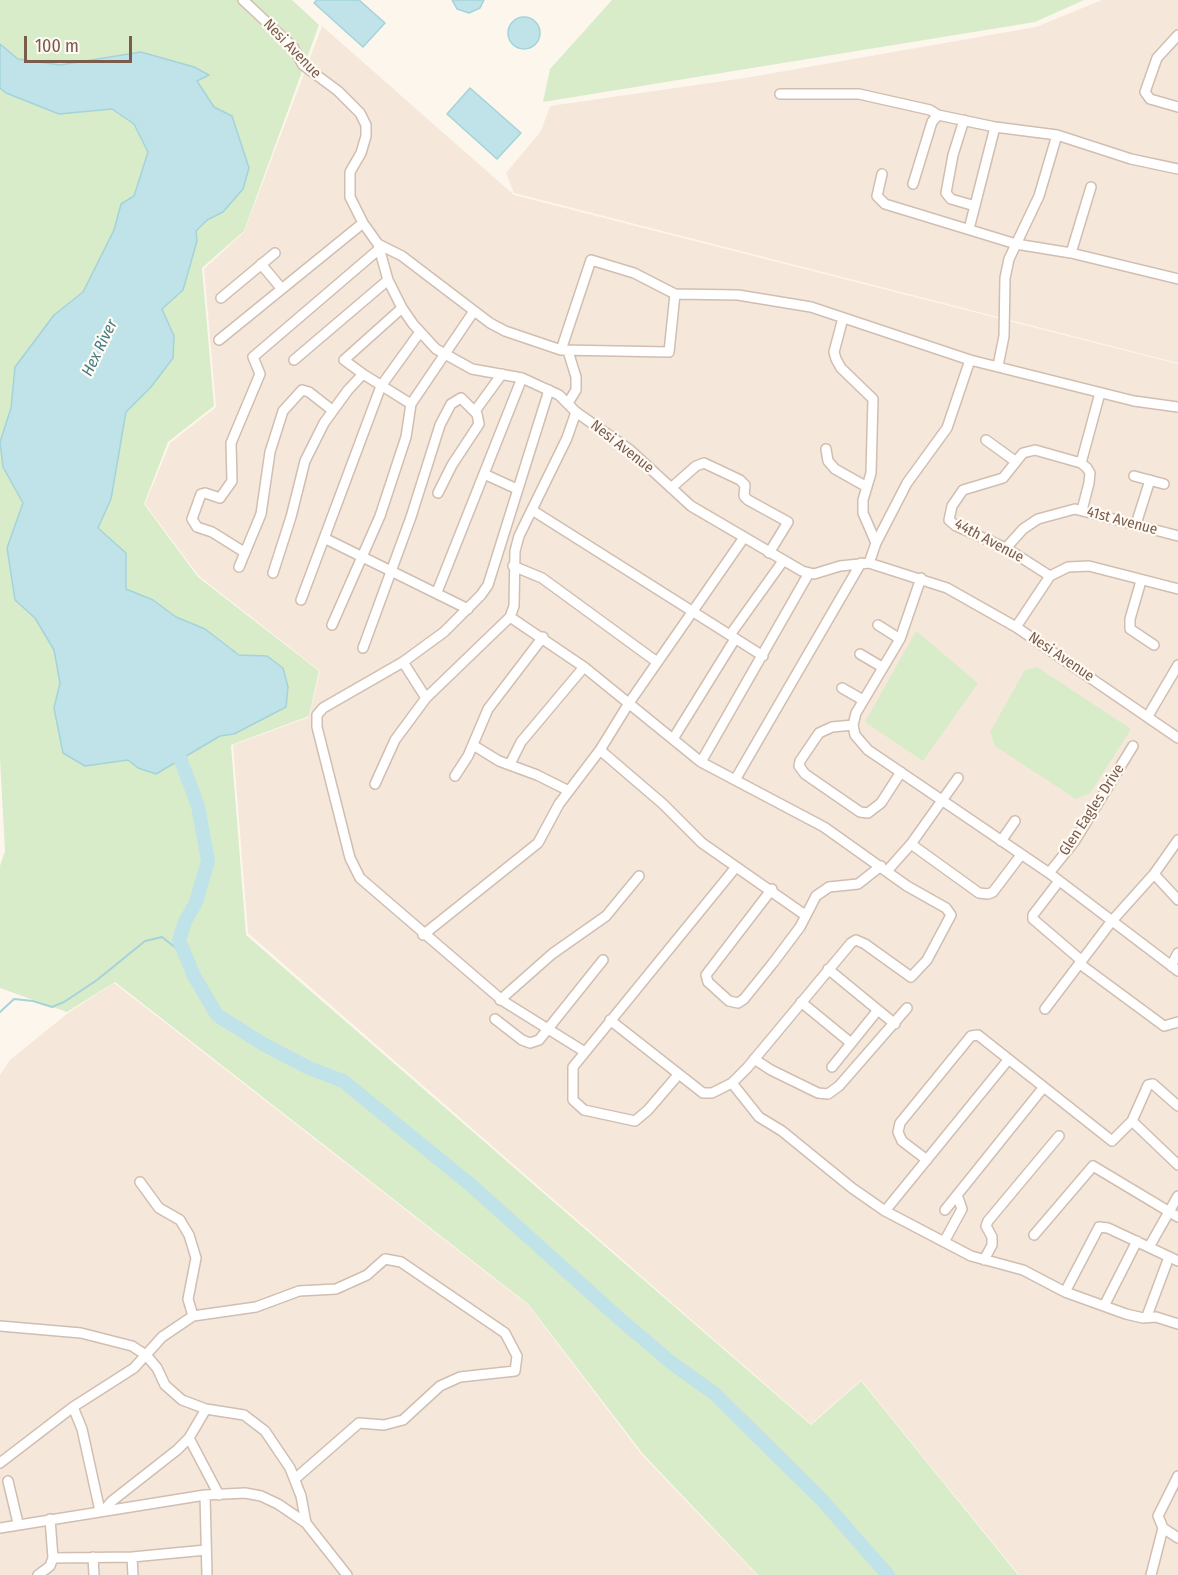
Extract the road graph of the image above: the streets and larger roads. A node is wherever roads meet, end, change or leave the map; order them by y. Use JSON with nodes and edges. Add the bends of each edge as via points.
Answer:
{"nodes":[{"id":1,"x":243,"y":0,"type":"edge"},
{"id":2,"x":1178,"y":34,"type":"edge"},
{"id":3,"x":780,"y":94,"type":"dead end"},
{"id":4,"x":1178,"y":107,"type":"edge"},
{"id":5,"x":938,"y":115,"type":"junction"},
{"id":6,"x":964,"y":120,"type":"junction"},
{"id":7,"x":995,"y":127,"type":"junction"},
{"id":8,"x":1058,"y":135,"type":"junction"},
{"id":9,"x":1178,"y":169,"type":"edge"},
{"id":10,"x":882,"y":174,"type":"dead end"},
{"id":11,"x":913,"y":184,"type":"dead end"},
{"id":12,"x":1091,"y":187,"type":"dead end"},
{"id":13,"x":975,"y":206,"type":"junction"},
{"id":14,"x":363,"y":223,"type":"junction"},
{"id":15,"x":969,"y":229,"type":"junction"},
{"id":16,"x":1016,"y":244,"type":"junction"},
{"id":17,"x":378,"y":247,"type":"junction"},
{"id":18,"x":275,"y":253,"type":"dead end"},
{"id":19,"x":1071,"y":253,"type":"junction"},
{"id":20,"x":261,"y":264,"type":"junction"},
{"id":21,"x":1178,"y":279,"type":"edge"},
{"id":22,"x":388,"y":280,"type":"junction"},
{"id":23,"x":281,"y":288,"type":"junction"},
{"id":24,"x":675,"y":294,"type":"junction"},
{"id":25,"x":221,"y":298,"type":"dead end"},
{"id":26,"x":402,"y":308,"type":"junction"},
{"id":27,"x":474,"y":311,"type":"junction"},
{"id":28,"x":843,"y":318,"type":"junction"},
{"id":29,"x":420,"y":332,"type":"junction"},
{"id":30,"x":219,"y":340,"type":"dead end"},
{"id":31,"x":565,"y":350,"type":"junction"},
{"id":32,"x":445,"y":355,"type":"junction"},
{"id":33,"x":294,"y":360,"type":"dead end"},
{"id":34,"x":970,"y":360,"type":"junction"},
{"id":35,"x":998,"y":366,"type":"junction"},
{"id":36,"x":363,"y":374,"type":"junction"},
{"id":37,"x":502,"y":374,"type":"junction"},
{"id":38,"x":522,"y":378,"type":"junction"},
{"id":39,"x":381,"y":386,"type":"junction"},
{"id":40,"x":549,"y":390,"type":"junction"},
{"id":41,"x":1100,"y":393,"type":"junction"},
{"id":42,"x":568,"y":403,"type":"junction"},
{"id":43,"x":411,"y":404,"type":"junction"},
{"id":44,"x":1178,"y":406,"type":"edge"},
{"id":45,"x":332,"y":410,"type":"junction"},
{"id":46,"x":475,"y":411,"type":"junction"},
{"id":47,"x":576,"y":412,"type":"junction"},
{"id":48,"x":987,"y":440,"type":"dead end"},
{"id":49,"x":826,"y":449,"type":"dead end"},
{"id":50,"x":1015,"y":461,"type":"junction"},
{"id":51,"x":1081,"y":463,"type":"junction"},
{"id":52,"x":484,"y":474,"type":"junction"},
{"id":53,"x":1134,"y":476,"type":"dead end"},
{"id":54,"x":1150,"y":480,"type":"junction"},
{"id":55,"x":1164,"y":484,"type":"dead end"},
{"id":56,"x":867,"y":487,"type":"junction"},
{"id":57,"x":671,"y":488,"type":"junction"},
{"id":58,"x":517,"y":489,"type":"junction"},
{"id":59,"x":438,"y":493,"type":"dead end"},
{"id":60,"x":532,"y":510,"type":"junction"},
{"id":61,"x":1082,"y":510,"type":"junction"},
{"id":62,"x":1136,"y":524,"type":"junction"},
{"id":63,"x":1178,"y":536,"type":"edge"},
{"id":64,"x":326,"y":539,"type":"junction"},
{"id":65,"x":743,"y":539,"type":"junction"},
{"id":66,"x":876,"y":543,"type":"junction"},
{"id":67,"x":1006,"y":548,"type":"junction"},
{"id":68,"x":244,"y":552,"type":"junction"},
{"id":69,"x":769,"y":553,"type":"junction"},
{"id":70,"x":362,"y":555,"type":"junction"},
{"id":71,"x":783,"y":561,"type":"junction"},
{"id":72,"x":865,"y":563,"type":"junction"},
{"id":73,"x":513,"y":566,"type":"junction"},
{"id":74,"x":239,"y":567,"type":"dead end"},
{"id":75,"x":390,"y":570,"type":"junction"},
{"id":76,"x":273,"y":573,"type":"dead end"},
{"id":77,"x":809,"y":573,"type":"junction"},
{"id":78,"x":1050,"y":576,"type":"junction"},
{"id":79,"x":921,"y":578,"type":"junction"},
{"id":80,"x":1141,"y":581,"type":"junction"},
{"id":81,"x":1178,"y":589,"type":"edge"},
{"id":82,"x":437,"y":592,"type":"junction"},
{"id":83,"x":301,"y":600,"type":"dead end"},
{"id":84,"x":468,"y":609,"type":"junction"},
{"id":85,"x":692,"y":613,"type":"junction"},
{"id":86,"x":510,"y":617,"type":"junction"},
{"id":87,"x":332,"y":625,"type":"dead end"},
{"id":88,"x":878,"y":626,"type":"dead end"},
{"id":89,"x":1016,"y":627,"type":"junction"},
{"id":90,"x":543,"y":637,"type":"junction"},
{"id":91,"x":733,"y":637,"type":"junction"},
{"id":92,"x":900,"y":639,"type":"junction"},
{"id":93,"x":1154,"y":645,"type":"dead end"},
{"id":94,"x":363,"y":648,"type":"dead end"},
{"id":95,"x":860,"y":654,"type":"dead end"},
{"id":96,"x":763,"y":656,"type":"junction"},
{"id":97,"x":403,"y":662,"type":"junction"},
{"id":98,"x":657,"y":662,"type":"junction"},
{"id":99,"x":584,"y":667,"type":"junction"},
{"id":100,"x":882,"y":667,"type":"junction"},
{"id":101,"x":1177,"y":668,"type":"edge"},
{"id":102,"x":842,"y":688,"type":"dead end"},
{"id":103,"x":426,"y":698,"type":"junction"},
{"id":104,"x":863,"y":700,"type":"junction"},
{"id":105,"x":629,"y":703,"type":"junction"},
{"id":106,"x":1148,"y":716,"type":"junction"},
{"id":107,"x":853,"y":724,"type":"junction"},
{"id":108,"x":1178,"y":738,"type":"edge"},
{"id":109,"x":673,"y":739,"type":"junction"},
{"id":110,"x":473,"y":745,"type":"junction"},
{"id":111,"x":1133,"y":746,"type":"dead end"},
{"id":112,"x":600,"y":750,"type":"junction"},
{"id":113,"x":701,"y":762,"type":"junction"},
{"id":114,"x":510,"y":764,"type":"junction"},
{"id":115,"x":901,"y":772,"type":"junction"},
{"id":116,"x":455,"y":776,"type":"dead end"},
{"id":117,"x":958,"y":778,"type":"dead end"},
{"id":118,"x":735,"y":780,"type":"junction"},
{"id":119,"x":375,"y":784,"type":"dead end"},
{"id":120,"x":569,"y":791,"type":"junction"},
{"id":121,"x":942,"y":801,"type":"junction"},
{"id":122,"x":1015,"y":821,"type":"dead end"},
{"id":123,"x":1178,"y":840,"type":"edge"},
{"id":124,"x":1002,"y":841,"type":"junction"},
{"id":125,"x":911,"y":844,"type":"junction"},
{"id":126,"x":1021,"y":855,"type":"junction"},
{"id":127,"x":736,"y":867,"type":"junction"},
{"id":128,"x":884,"y":868,"type":"junction"},
{"id":129,"x":1049,"y":873,"type":"junction"},
{"id":130,"x":1154,"y":874,"type":"junction"},
{"id":131,"x":639,"y":876,"type":"dead end"},
{"id":132,"x":1059,"y":881,"type":"junction"},
{"id":133,"x":772,"y":890,"type":"junction"},
{"id":134,"x":1178,"y":900,"type":"edge"},
{"id":135,"x":805,"y":915,"type":"junction"},
{"id":136,"x":1111,"y":922,"type":"junction"},
{"id":137,"x":423,"y":935,"type":"junction"},
{"id":138,"x":1178,"y":953,"type":"edge"},
{"id":139,"x":603,"y":960,"type":"dead end"},
{"id":140,"x":1081,"y":963,"type":"junction"},
{"id":141,"x":1174,"y":968,"type":"edge"},
{"id":142,"x":828,"y":969,"type":"junction"},
{"id":143,"x":500,"y":1000,"type":"junction"},
{"id":144,"x":801,"y":1002,"type":"junction"},
{"id":145,"x":907,"y":1008,"type":"dead end"},
{"id":146,"x":1046,"y":1009,"type":"dead end"},
{"id":147,"x":878,"y":1010,"type":"junction"},
{"id":148,"x":495,"y":1019,"type":"dead end"},
{"id":149,"x":610,"y":1020,"type":"junction"},
{"id":150,"x":1178,"y":1022,"type":"edge"},
{"id":151,"x":895,"y":1024,"type":"junction"},
{"id":152,"x":548,"y":1030,"type":"junction"},
{"id":153,"x":851,"y":1043,"type":"junction"},
{"id":154,"x":585,"y":1052,"type":"junction"},
{"id":155,"x":754,"y":1059,"type":"junction"},
{"id":156,"x":1008,"y":1060,"type":"junction"},
{"id":157,"x":832,"y":1066,"type":"dead end"},
{"id":158,"x":678,"y":1075,"type":"junction"},
{"id":159,"x":732,"y":1083,"type":"junction"},
{"id":160,"x":1043,"y":1088,"type":"junction"},
{"id":161,"x":1178,"y":1106,"type":"edge"},
{"id":162,"x":1132,"y":1121,"type":"junction"},
{"id":163,"x":1059,"y":1136,"type":"dead end"},
{"id":164,"x":927,"y":1160,"type":"junction"},
{"id":165,"x":1178,"y":1165,"type":"edge"},
{"id":166,"x":140,"y":1182,"type":"dead end"},
{"id":167,"x":957,"y":1195,"type":"junction"},
{"id":168,"x":1178,"y":1196,"type":"edge"},
{"id":169,"x":945,"y":1210,"type":"dead end"},
{"id":170,"x":885,"y":1211,"type":"junction"},
{"id":171,"x":1168,"y":1211,"type":"junction"},
{"id":172,"x":1178,"y":1217,"type":"edge"},
{"id":173,"x":1034,"y":1235,"type":"dead end"},
{"id":174,"x":1137,"y":1241,"type":"junction"},
{"id":175,"x":944,"y":1242,"type":"junction"},
{"id":176,"x":1149,"y":1247,"type":"junction"},
{"id":177,"x":1174,"y":1259,"type":"edge"},
{"id":178,"x":984,"y":1260,"type":"junction"},
{"id":179,"x":1065,"y":1292,"type":"junction"},
{"id":180,"x":1104,"y":1306,"type":"junction"},
{"id":181,"x":193,"y":1316,"type":"junction"},
{"id":182,"x":1148,"y":1316,"type":"junction"},
{"id":183,"x":1178,"y":1324,"type":"edge"},
{"id":184,"x":0,"y":1326,"type":"edge"},
{"id":185,"x":146,"y":1355,"type":"junction"},
{"id":186,"x":73,"y":1407,"type":"junction"},
{"id":187,"x":206,"y":1409,"type":"junction"},
{"id":188,"x":189,"y":1437,"type":"junction"},
{"id":189,"x":0,"y":1463,"type":"edge"},
{"id":190,"x":1178,"y":1476,"type":"edge"},
{"id":191,"x":296,"y":1478,"type":"junction"},
{"id":192,"x":8,"y":1481,"type":"dead end"},
{"id":193,"x":205,"y":1495,"type":"junction"},
{"id":194,"x":219,"y":1495,"type":"junction"},
{"id":195,"x":102,"y":1510,"type":"junction"},
{"id":196,"x":50,"y":1519,"type":"junction"},
{"id":197,"x":18,"y":1523,"type":"junction"},
{"id":198,"x":306,"y":1523,"type":"junction"},
{"id":199,"x":0,"y":1528,"type":"edge"},
{"id":200,"x":1163,"y":1528,"type":"junction"},
{"id":201,"x":1178,"y":1538,"type":"edge"},
{"id":202,"x":206,"y":1550,"type":"junction"},
{"id":203,"x":93,"y":1557,"type":"junction"},
{"id":204,"x":132,"y":1557,"type":"junction"},
{"id":205,"x":53,"y":1558,"type":"junction"},
{"id":206,"x":38,"y":1575,"type":"edge"},
{"id":207,"x":94,"y":1575,"type":"edge"},
{"id":208,"x":133,"y":1575,"type":"edge"},
{"id":209,"x":207,"y":1575,"type":"edge"},
{"id":210,"x":347,"y":1575,"type":"edge"},
{"id":211,"x":1151,"y":1575,"type":"edge"}],
"edges":[{"from":1,"to":14,"type":"street","name":"Nesi Avenue","via":[[293,47],[303,65],[348,101],[366,124],[364,144],[350,172],[348,186],[353,207]]},
{"from":2,"to":4,"type":"street","via":[[1157,58],[1145,92],[1150,99]]},
{"from":3,"to":5,"type":"street","via":[[859,94],[924,108]]},
{"from":5,"to":6,"type":"street"},
{"from":5,"to":11,"type":"street","via":[[932,122]]},
{"from":6,"to":7,"type":"street"},
{"from":6,"to":13,"type":"street","via":[[946,193],[951,199]]},
{"from":7,"to":8,"type":"street"},
{"from":7,"to":13,"type":"street"},
{"from":8,"to":9,"type":"street","via":[[1131,159]]},
{"from":8,"to":16,"type":"street","via":[[1038,196]]},
{"from":10,"to":15,"type":"street","via":[[877,196],[880,202]]},
{"from":12,"to":19,"type":"street"},
{"from":13,"to":15,"type":"street"},
{"from":14,"to":17,"type":"street","name":"Nesi Avenue"},
{"from":14,"to":23,"type":"street"},
{"from":15,"to":16,"type":"street"},
{"from":16,"to":19,"type":"street"},
{"from":16,"to":35,"type":"street","via":[[1005,278],[1004,336]]},
{"from":17,"to":22,"type":"street","name":"Nesi Avenue"},
{"from":17,"to":27,"type":"street","via":[[402,256]]},
{"from":17,"to":68,"type":"street","via":[[253,357],[260,374],[231,443],[232,481],[220,498],[201,494],[192,519],[197,527]]},
{"from":18,"to":20,"type":"street"},
{"from":19,"to":21,"type":"street"},
{"from":20,"to":23,"type":"street"},
{"from":20,"to":25,"type":"street"},
{"from":22,"to":26,"type":"street","name":"Nesi Avenue"},
{"from":22,"to":33,"type":"street"},
{"from":23,"to":30,"type":"street"},
{"from":24,"to":28,"type":"street","via":[[738,295],[811,307]]},
{"from":24,"to":31,"type":"street","via":[[669,352]]},
{"from":24,"to":31,"type":"street","via":[[634,273],[591,260]]},
{"from":26,"to":29,"type":"street","name":"Nesi Avenue"},
{"from":26,"to":36,"type":"street","via":[[344,360]]},
{"from":27,"to":31,"type":"street","via":[[505,331]]},
{"from":27,"to":32,"type":"street"},
{"from":28,"to":34,"type":"street"},
{"from":28,"to":56,"type":"street","via":[[834,352],[836,359],[868,392],[874,411]]},
{"from":29,"to":32,"type":"street","name":"Nesi Avenue"},
{"from":29,"to":39,"type":"street"},
{"from":31,"to":42,"type":"street","via":[[576,376],[576,390]]},
{"from":32,"to":37,"type":"street","name":"Nesi Avenue","via":[[472,369]]},
{"from":32,"to":43,"type":"street"},
{"from":34,"to":35,"type":"street"},
{"from":34,"to":66,"type":"street","via":[[947,428],[907,483]]},
{"from":35,"to":41,"type":"street"},
{"from":36,"to":39,"type":"street"},
{"from":36,"to":45,"type":"street"},
{"from":37,"to":38,"type":"street","name":"Nesi Avenue"},
{"from":37,"to":46,"type":"street"},
{"from":38,"to":40,"type":"street","name":"Nesi Avenue"},
{"from":38,"to":52,"type":"street"},
{"from":39,"to":43,"type":"street"},
{"from":39,"to":64,"type":"street"},
{"from":40,"to":42,"type":"street","name":"Nesi Avenue"},
{"from":40,"to":58,"type":"street"},
{"from":41,"to":44,"type":"street"},
{"from":41,"to":51,"type":"street"},
{"from":42,"to":47,"type":"street","name":"Nesi Avenue"},
{"from":43,"to":70,"type":"street","via":[[406,438],[380,516]]},
{"from":45,"to":68,"type":"street","via":[[302,390],[283,411],[270,452],[261,514]]},
{"from":45,"to":76,"type":"street","via":[[306,461]]},
{"from":46,"to":59,"type":"street","via":[[479,424]]},
{"from":46,"to":75,"type":"street","via":[[461,398],[451,404],[440,425]]},
{"from":47,"to":57,"type":"street","name":"Nesi Avenue","via":[[630,450]]},
{"from":47,"to":60,"type":"street"},
{"from":48,"to":50,"type":"street"},
{"from":49,"to":56,"type":"street","via":[[828,461],[835,469]]},
{"from":50,"to":51,"type":"street","name":"44th Avenue","via":[[1023,453],[1035,450]]},
{"from":50,"to":67,"type":"street","name":"44th Avenue","via":[[1003,478],[963,490],[948,515],[956,526]]},
{"from":51,"to":61,"type":"street","via":[[1090,473]]},
{"from":52,"to":58,"type":"street"},
{"from":52,"to":82,"type":"street"},
{"from":53,"to":54,"type":"street"},
{"from":54,"to":55,"type":"street"},
{"from":54,"to":62,"type":"street"},
{"from":56,"to":66,"type":"street","via":[[863,513]]},
{"from":57,"to":65,"type":"street","name":"Nesi Avenue","via":[[691,506]]},
{"from":57,"to":69,"type":"street","via":[[704,463],[740,480],[748,500],[788,522]]},
{"from":58,"to":84,"type":"street","via":[[488,585]]},
{"from":60,"to":73,"type":"street","via":[[519,536]]},
{"from":60,"to":85,"type":"street"},
{"from":61,"to":62,"type":"street","name":"41st Avenue"},
{"from":61,"to":67,"type":"street","name":"41st Avenue","via":[[1038,519]]},
{"from":62,"to":63,"type":"street","name":"41st Avenue"},
{"from":64,"to":70,"type":"street"},
{"from":64,"to":83,"type":"street"},
{"from":65,"to":69,"type":"street","name":"Nesi Avenue"},
{"from":65,"to":85,"type":"street"},
{"from":66,"to":72,"type":"street"},
{"from":67,"to":78,"type":"street","name":"44th Avenue"},
{"from":68,"to":74,"type":"street"},
{"from":69,"to":71,"type":"street","name":"Nesi Avenue"},
{"from":70,"to":75,"type":"street"},
{"from":70,"to":87,"type":"street"},
{"from":71,"to":77,"type":"street","name":"Nesi Avenue"},
{"from":71,"to":91,"type":"street"},
{"from":72,"to":77,"type":"street","name":"Nesi Avenue"},
{"from":72,"to":79,"type":"street","name":"Nesi Avenue"},
{"from":72,"to":118,"type":"street"},
{"from":73,"to":86,"type":"street","via":[[514,606]]},
{"from":73,"to":98,"type":"street","via":[[542,578]]},
{"from":75,"to":82,"type":"street"},
{"from":75,"to":94,"type":"street"},
{"from":77,"to":96,"type":"street"},
{"from":78,"to":80,"type":"street","via":[[1068,567],[1089,566]]},
{"from":78,"to":89,"type":"street"},
{"from":79,"to":89,"type":"street","name":"Nesi Avenue","via":[[966,597]]},
{"from":79,"to":92,"type":"street"},
{"from":80,"to":81,"type":"street"},
{"from":80,"to":93,"type":"street","via":[[1130,629]]},
{"from":82,"to":84,"type":"street"},
{"from":84,"to":97,"type":"street"},
{"from":85,"to":91,"type":"street"},
{"from":85,"to":98,"type":"street"},
{"from":86,"to":90,"type":"street"},
{"from":86,"to":103,"type":"street"},
{"from":88,"to":92,"type":"street"},
{"from":89,"to":106,"type":"street","name":"Nesi Avenue"},
{"from":90,"to":99,"type":"street"},
{"from":90,"to":110,"type":"street","via":[[488,709]]},
{"from":91,"to":96,"type":"street"},
{"from":91,"to":109,"type":"street"},
{"from":92,"to":100,"type":"street"},
{"from":95,"to":100,"type":"street"},
{"from":96,"to":113,"type":"street"},
{"from":97,"to":103,"type":"street"},
{"from":97,"to":137,"type":"street","via":[[323,708],[317,715],[317,727],[355,870]]},
{"from":98,"to":105,"type":"street"},
{"from":99,"to":105,"type":"street"},
{"from":99,"to":114,"type":"street","via":[[521,742]]},
{"from":100,"to":104,"type":"street"},
{"from":101,"to":106,"type":"street"},
{"from":102,"to":104,"type":"street"},
{"from":103,"to":119,"type":"street","via":[[395,740]]},
{"from":104,"to":107,"type":"street"},
{"from":105,"to":109,"type":"street"},
{"from":105,"to":112,"type":"street"},
{"from":106,"to":108,"type":"street","name":"Nesi Avenue"},
{"from":107,"to":115,"type":"street","via":[[860,743]]},
{"from":107,"to":115,"type":"street","via":[[819,733],[800,761],[805,774],[860,812],[868,813],[881,803]]},
{"from":109,"to":113,"type":"street"},
{"from":110,"to":114,"type":"street"},
{"from":110,"to":116,"type":"street"},
{"from":111,"to":129,"type":"street","name":"Glen Eagles Drive","via":[[1074,842]]},
{"from":112,"to":120,"type":"street"},
{"from":112,"to":127,"type":"street","via":[[702,843]]},
{"from":113,"to":118,"type":"street"},
{"from":114,"to":120,"type":"street"},
{"from":115,"to":121,"type":"street"},
{"from":117,"to":121,"type":"street"},
{"from":118,"to":128,"type":"street","via":[[794,809]]},
{"from":120,"to":137,"type":"street","via":[[538,843]]},
{"from":121,"to":124,"type":"street"},
{"from":121,"to":125,"type":"street"},
{"from":122,"to":124,"type":"street"},
{"from":123,"to":130,"type":"street"},
{"from":124,"to":126,"type":"street"},
{"from":125,"to":126,"type":"street","via":[[979,893],[988,894]]},
{"from":125,"to":128,"type":"street"},
{"from":126,"to":129,"type":"street"},
{"from":127,"to":133,"type":"street"},
{"from":127,"to":149,"type":"street"},
{"from":128,"to":135,"type":"street","via":[[858,884],[829,887],[816,896]]},
{"from":128,"to":142,"type":"street","via":[[951,915],[927,960],[911,977],[856,940]]},
{"from":129,"to":132,"type":"street"},
{"from":130,"to":134,"type":"street"},
{"from":130,"to":136,"type":"street"},
{"from":131,"to":143,"type":"street","via":[[606,916],[552,954]]},
{"from":132,"to":136,"type":"street"},
{"from":132,"to":140,"type":"street","via":[[1033,919]]},
{"from":133,"to":135,"type":"street"},
{"from":133,"to":135,"type":"street","via":[[706,975],[708,982],[729,1001],[738,1003],[744,999],[800,927]]},
{"from":136,"to":140,"type":"street"},
{"from":136,"to":141,"type":"street"},
{"from":137,"to":143,"type":"street"},
{"from":138,"to":141,"type":"street"},
{"from":139,"to":152,"type":"street"},
{"from":140,"to":146,"type":"street"},
{"from":140,"to":150,"type":"street","via":[[1164,1026]]},
{"from":142,"to":144,"type":"street"},
{"from":142,"to":147,"type":"street"},
{"from":143,"to":152,"type":"street"},
{"from":144,"to":153,"type":"street"},
{"from":144,"to":155,"type":"street"},
{"from":145,"to":151,"type":"street"},
{"from":147,"to":151,"type":"street"},
{"from":147,"to":153,"type":"street"},
{"from":148,"to":152,"type":"street","via":[[530,1042],[539,1040]]},
{"from":149,"to":154,"type":"street"},
{"from":149,"to":158,"type":"street"},
{"from":151,"to":155,"type":"street","via":[[828,1094],[818,1093]]},
{"from":152,"to":154,"type":"street"},
{"from":153,"to":157,"type":"street"},
{"from":154,"to":158,"type":"street","via":[[573,1067],[573,1100],[584,1110],[611,1118],[641,1118]]},
{"from":155,"to":159,"type":"street"},
{"from":156,"to":160,"type":"street"},
{"from":156,"to":164,"type":"street"},
{"from":156,"to":164,"type":"street","via":[[978,1035],[971,1036],[958,1050],[900,1123],[902,1141]]},
{"from":158,"to":159,"type":"street","via":[[703,1093]]},
{"from":159,"to":170,"type":"street","via":[[759,1117]]},
{"from":160,"to":162,"type":"street","via":[[1112,1141]]},
{"from":160,"to":167,"type":"street"},
{"from":161,"to":162,"type":"street","via":[[1153,1084],[1148,1085]]},
{"from":162,"to":165,"type":"street"},
{"from":163,"to":178,"type":"street","via":[[988,1221],[986,1226],[993,1237]]},
{"from":164,"to":170,"type":"street"},
{"from":166,"to":181,"type":"street","via":[[156,1205],[180,1220],[189,1235],[196,1258],[188,1299]]},
{"from":167,"to":169,"type":"street"},
{"from":167,"to":175,"type":"street","via":[[962,1209]]},
{"from":168,"to":171,"type":"street"},
{"from":170,"to":175,"type":"street"},
{"from":171,"to":172,"type":"street"},
{"from":171,"to":173,"type":"street","via":[[1093,1166]]},
{"from":171,"to":176,"type":"street"},
{"from":174,"to":176,"type":"street"},
{"from":174,"to":179,"type":"street","via":[[1099,1227]]},
{"from":174,"to":180,"type":"street"},
{"from":175,"to":178,"type":"street"},
{"from":176,"to":177,"type":"street"},
{"from":177,"to":182,"type":"street"},
{"from":178,"to":179,"type":"street","via":[[1023,1270]]},
{"from":179,"to":180,"type":"street"},
{"from":180,"to":182,"type":"street","via":[[1137,1317]]},
{"from":181,"to":185,"type":"street","via":[[172,1329]]},
{"from":181,"to":191,"type":"street","via":[[256,1307],[299,1291],[336,1289],[367,1275],[385,1259],[401,1262],[505,1333],[517,1356],[515,1371],[460,1377],[440,1386],[403,1420],[384,1425],[359,1423]]},
{"from":182,"to":183,"type":"street"},
{"from":184,"to":185,"type":"street","via":[[81,1333],[132,1346]]},
{"from":185,"to":186,"type":"street","via":[[127,1373]]},
{"from":185,"to":187,"type":"street","via":[[176,1396]]},
{"from":186,"to":189,"type":"street"},
{"from":186,"to":195,"type":"street"},
{"from":187,"to":188,"type":"street"},
{"from":187,"to":191,"type":"street","via":[[244,1415],[265,1431]]},
{"from":188,"to":194,"type":"street"},
{"from":188,"to":195,"type":"street","via":[[156,1469]]},
{"from":190,"to":200,"type":"street","via":[[1158,1516]]},
{"from":191,"to":198,"type":"street"},
{"from":192,"to":197,"type":"street"},
{"from":193,"to":194,"type":"street"},
{"from":193,"to":195,"type":"street"},
{"from":193,"to":202,"type":"street"},
{"from":194,"to":198,"type":"street","via":[[261,1496]]},
{"from":195,"to":196,"type":"street"},
{"from":196,"to":197,"type":"street"},
{"from":196,"to":205,"type":"street"},
{"from":197,"to":199,"type":"street"},
{"from":198,"to":210,"type":"street"},
{"from":200,"to":201,"type":"street"},
{"from":200,"to":211,"type":"street"},
{"from":202,"to":204,"type":"street"},
{"from":202,"to":209,"type":"street"},
{"from":203,"to":204,"type":"street"},
{"from":203,"to":205,"type":"street"},
{"from":203,"to":207,"type":"street"},
{"from":204,"to":208,"type":"street"},
{"from":205,"to":206,"type":"street","via":[[50,1566]]}]}
